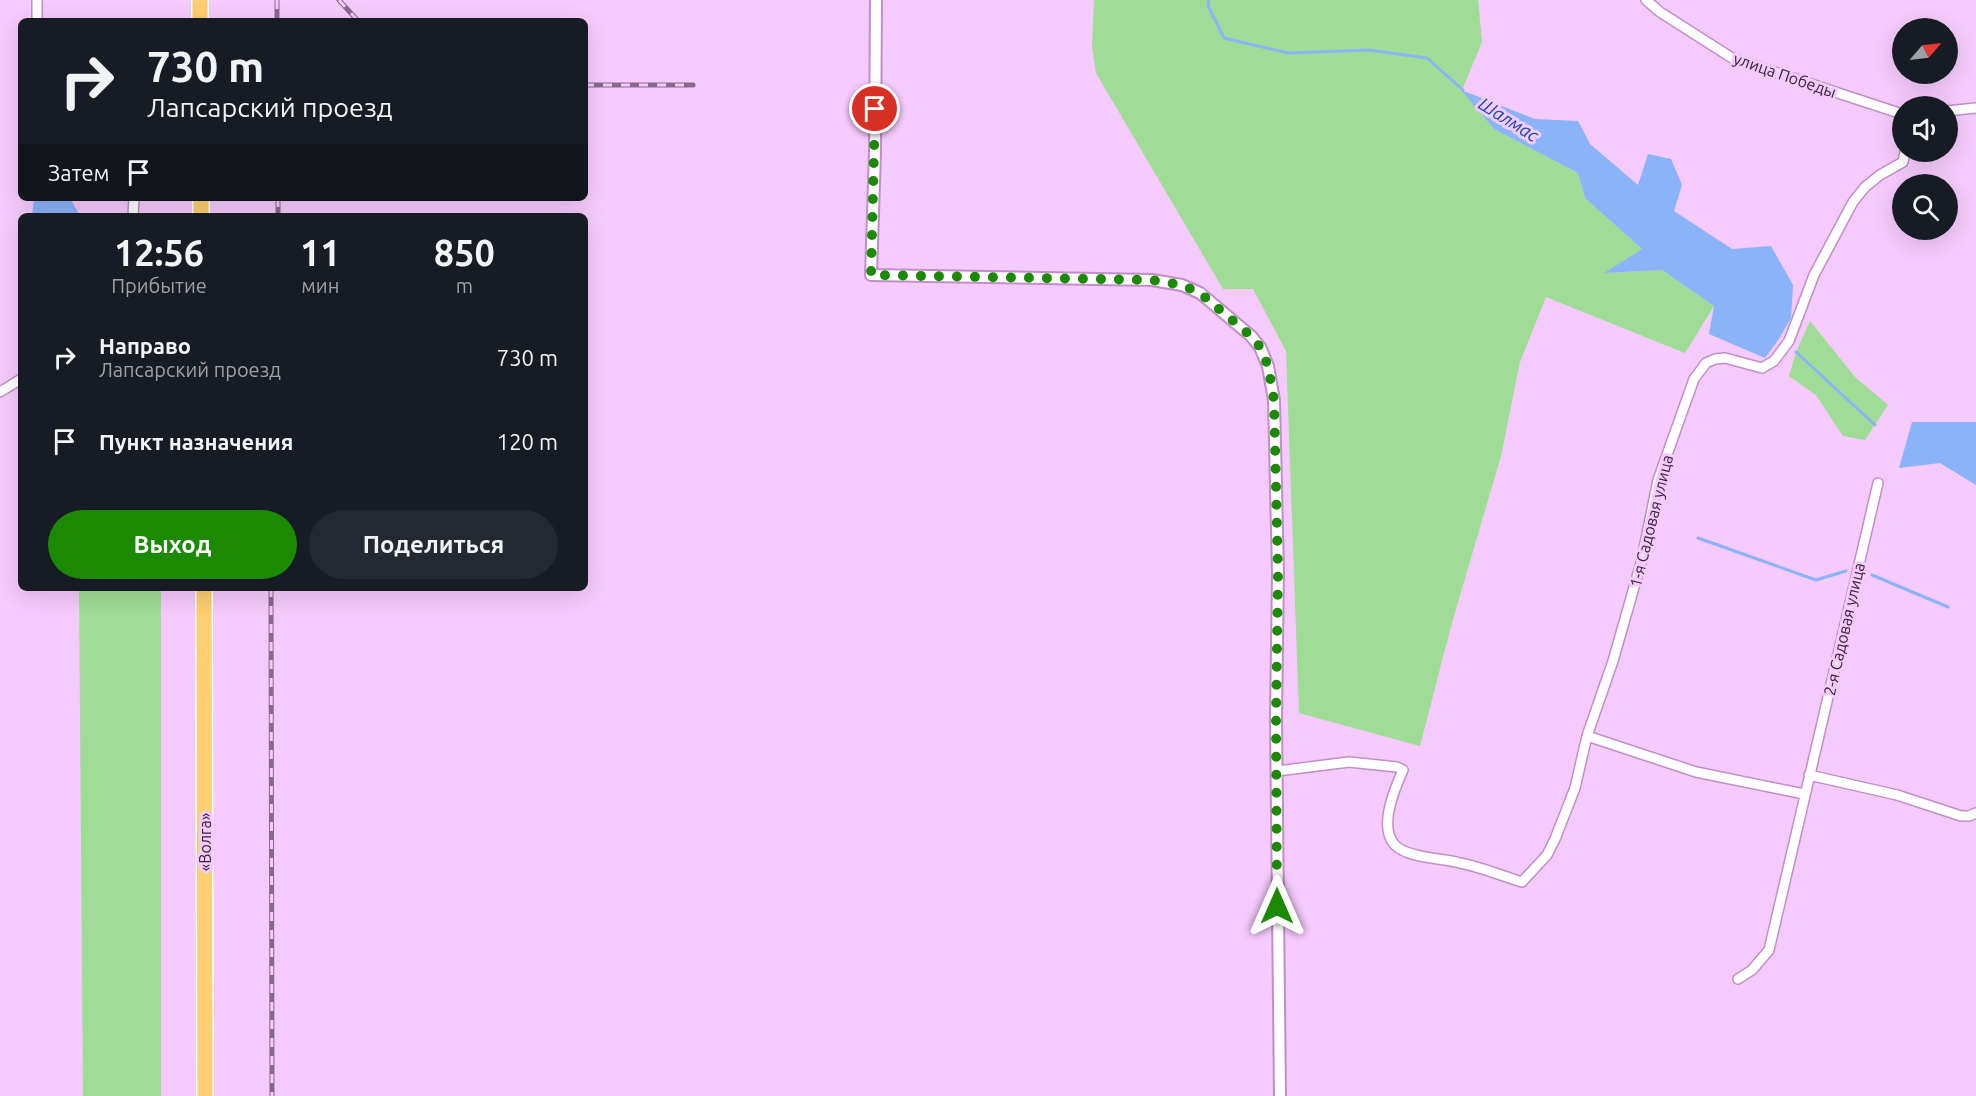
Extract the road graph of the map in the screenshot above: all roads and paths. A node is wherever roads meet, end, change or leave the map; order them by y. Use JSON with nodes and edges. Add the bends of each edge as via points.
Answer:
{"nodes":[{"id":1,"x":37,"y":0,"type":"edge"},
{"id":2,"x":200,"y":0,"type":"edge"},
{"id":3,"x":876,"y":0,"type":"edge"},
{"id":4,"x":1647,"y":0,"type":"edge"},
{"id":5,"x":37,"y":18,"type":"edge"},
{"id":6,"x":200,"y":18,"type":"edge"},
{"id":7,"x":1976,"y":108,"type":"edge"},
{"id":8,"x":1958,"y":110,"type":"edge"},
{"id":9,"x":1892,"y":111,"type":"edge"},
{"id":10,"x":1903,"y":162,"type":"edge"},
{"id":11,"x":18,"y":381,"type":"edge"},
{"id":12,"x":0,"y":392,"type":"edge"},
{"id":13,"x":1878,"y":483,"type":"dead end"},
{"id":14,"x":204,"y":591,"type":"edge"},
{"id":15,"x":1587,"y":736,"type":"junction"},
{"id":16,"x":1277,"y":771,"type":"junction"},
{"id":17,"x":1809,"y":775,"type":"junction"},
{"id":18,"x":1804,"y":794,"type":"junction"},
{"id":19,"x":1976,"y":813,"type":"edge"},
{"id":20,"x":1737,"y":980,"type":"dead end"},
{"id":21,"x":205,"y":1096,"type":"edge"},
{"id":22,"x":1280,"y":1096,"type":"edge"}],
"edges":[{"from":1,"to":5,"type":"street"},
{"from":2,"to":6,"type":"highway"},
{"from":3,"to":16,"type":"street","via":[[871,275],[1152,280],[1182,285],[1200,293],[1260,347],[1274,400]]},
{"from":4,"to":9,"type":"street","name":"улица Победы","via":[[1732,58]]},
{"from":7,"to":8,"type":"street"},
{"from":10,"to":15,"type":"street","name":"1-я Садовая улица","via":[[1880,175],[1853,202],[1814,275],[1789,341],[1774,361],[1762,368],[1715,359],[1706,363],[1694,379],[1658,480],[1641,563]]},
{"from":11,"to":12,"type":"street"},
{"from":13,"to":17,"type":"street","name":"2-я Садовая улица"},
{"from":14,"to":21,"type":"highway","name":"«Волга»"},
{"from":15,"to":16,"type":"street","name":"1-я Садовая улица","via":[[1575,788],[1556,839],[1522,882],[1396,846],[1387,822],[1403,770],[1397,767],[1349,762]]},
{"from":15,"to":18,"type":"street","via":[[1696,772]]},
{"from":16,"to":22,"type":"street"},
{"from":17,"to":18,"type":"street","name":"2-я Садовая улица"},
{"from":17,"to":19,"type":"street","via":[[1897,795],[1961,816]]},
{"from":18,"to":20,"type":"street","name":"2-я Садовая улица","via":[[1768,950],[1752,970]]}]}
